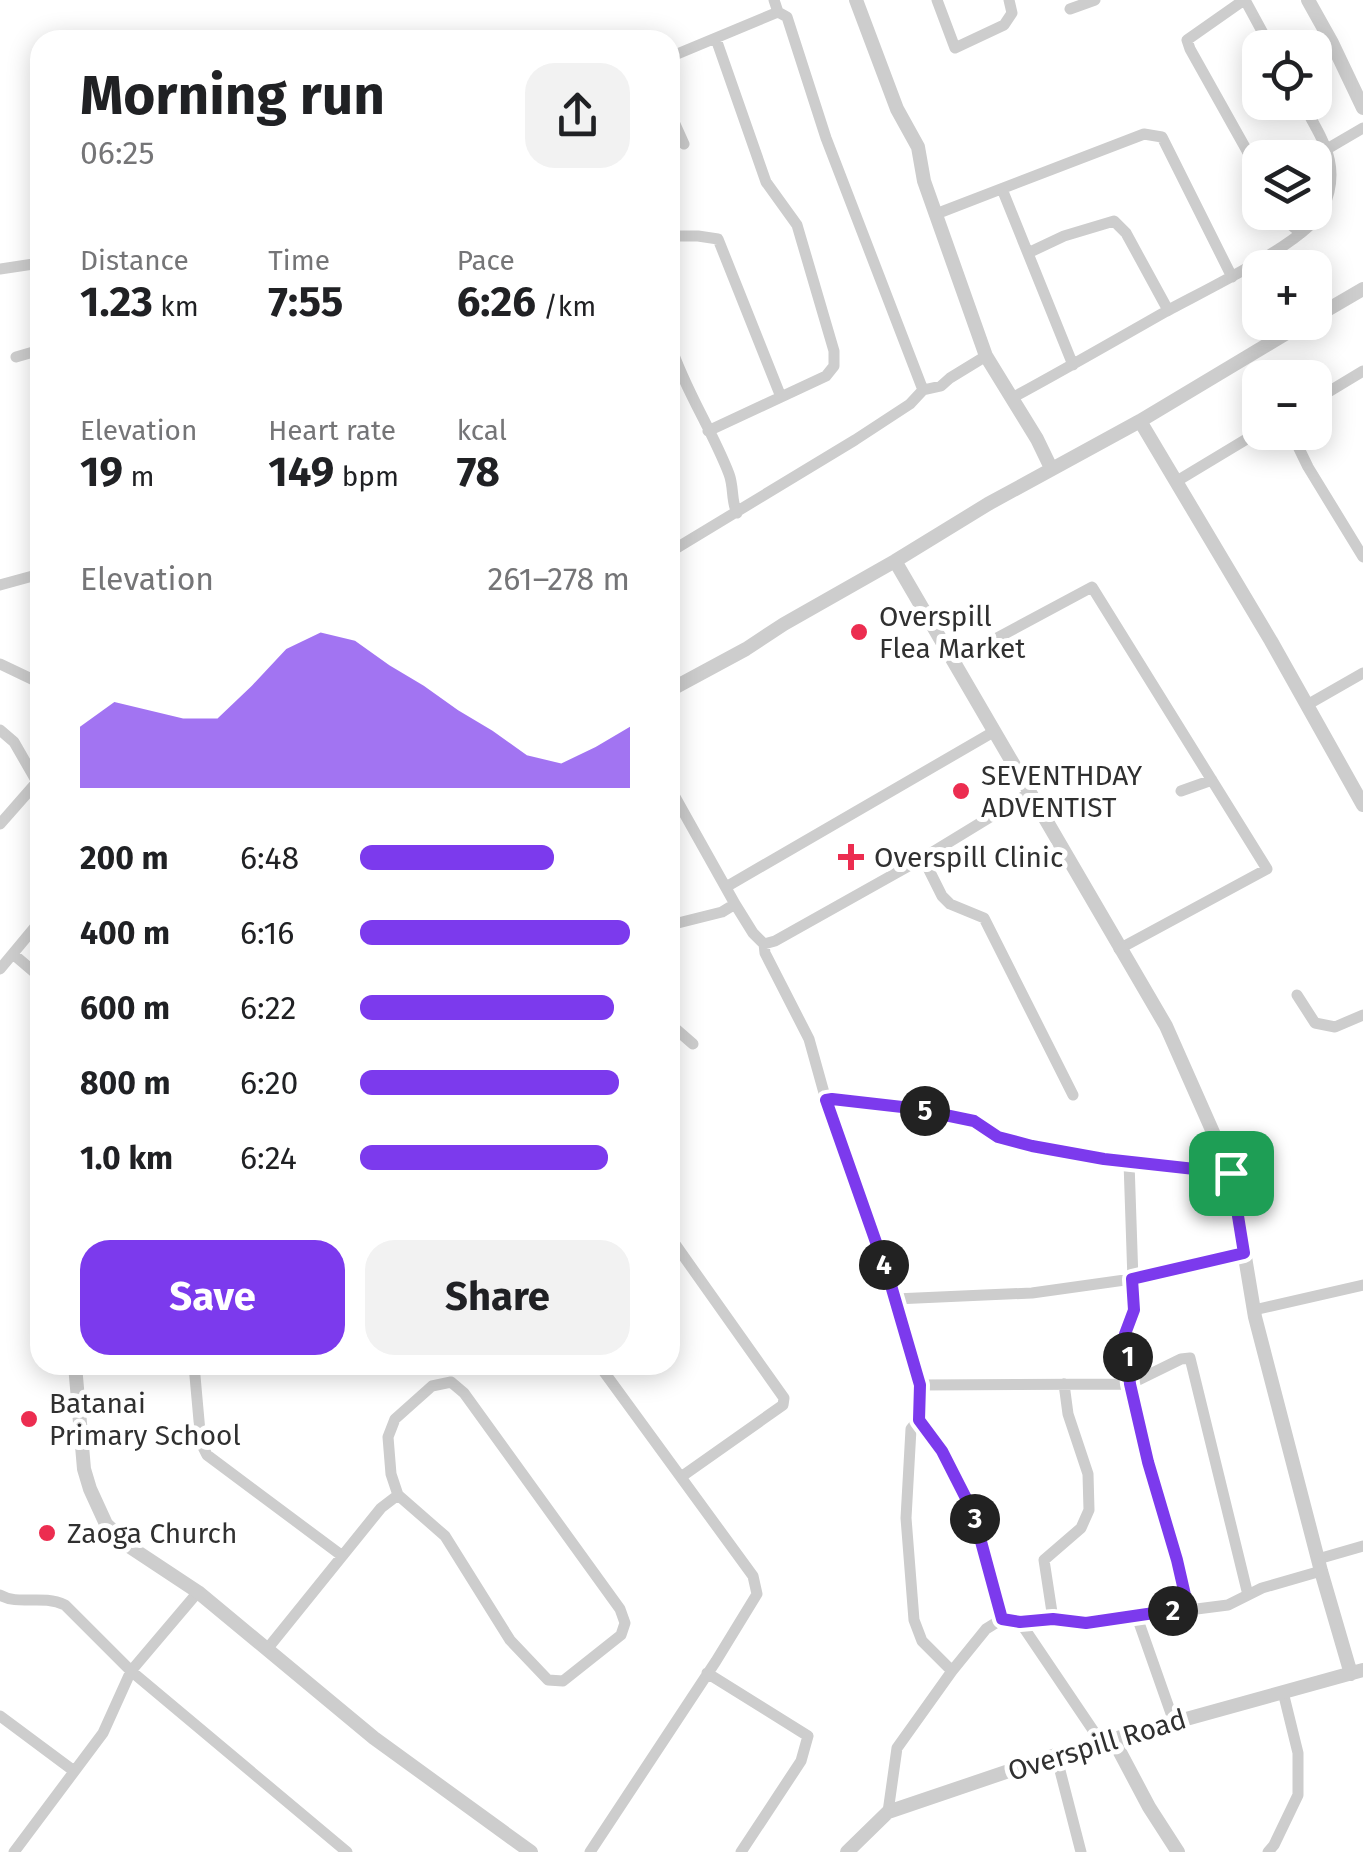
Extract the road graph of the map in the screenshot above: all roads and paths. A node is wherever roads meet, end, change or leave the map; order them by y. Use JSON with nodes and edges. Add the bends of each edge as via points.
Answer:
{"nodes":[{"id":1,"x":856,"y":0,"type":"edge"},
{"id":2,"x":937,"y":0,"type":"edge"},
{"id":3,"x":1008,"y":0,"type":"edge"},
{"id":4,"x":1096,"y":0,"type":"edge"},
{"id":5,"x":1244,"y":0,"type":"edge"},
{"id":6,"x":1308,"y":0,"type":"edge"},
{"id":7,"x":776,"y":6,"type":"edge"},
{"id":8,"x":1070,"y":9,"type":"dead end"},
{"id":9,"x":1262,"y":30,"type":"edge"},
{"id":10,"x":716,"y":38,"type":"junction"},
{"id":11,"x":680,"y":53,"type":"edge"},
{"id":12,"x":1363,"y":108,"type":"edge"},
{"id":13,"x":1363,"y":128,"type":"edge"},
{"id":14,"x":680,"y":135,"type":"edge"},
{"id":15,"x":1242,"y":142,"type":"edge"},
{"id":16,"x":684,"y":144,"type":"dead end"},
{"id":17,"x":1332,"y":146,"type":"edge"},
{"id":18,"x":1002,"y":189,"type":"junction"},
{"id":19,"x":936,"y":214,"type":"junction"},
{"id":20,"x":1296,"y":230,"type":"edge"},
{"id":21,"x":1306,"y":230,"type":"edge"},
{"id":22,"x":1301,"y":234,"type":"junction"},
{"id":23,"x":680,"y":236,"type":"edge"},
{"id":24,"x":1028,"y":253,"type":"junction"},
{"id":25,"x":30,"y":264,"type":"edge"},
{"id":26,"x":0,"y":269,"type":"edge"},
{"id":27,"x":1232,"y":276,"type":"junction"},
{"id":28,"x":1363,"y":289,"type":"edge"},
{"id":29,"x":1332,"y":306,"type":"edge"},
{"id":30,"x":1168,"y":310,"type":"junction"},
{"id":31,"x":1275,"y":340,"type":"edge"},
{"id":32,"x":30,"y":353,"type":"edge"},
{"id":33,"x":986,"y":356,"type":"junction"},
{"id":34,"x":16,"y":357,"type":"dead end"},
{"id":35,"x":1073,"y":365,"type":"junction"},
{"id":36,"x":1363,"y":372,"type":"edge"},
{"id":37,"x":680,"y":386,"type":"edge"},
{"id":38,"x":924,"y":390,"type":"junction"},
{"id":39,"x":1332,"y":390,"type":"edge"},
{"id":40,"x":781,"y":397,"type":"junction"},
{"id":41,"x":1012,"y":398,"type":"junction"},
{"id":42,"x":1140,"y":421,"type":"junction"},
{"id":43,"x":708,"y":431,"type":"junction"},
{"id":44,"x":1242,"y":442,"type":"edge"},
{"id":45,"x":1299,"y":450,"type":"edge"},
{"id":46,"x":1051,"y":468,"type":"junction"},
{"id":47,"x":1177,"y":480,"type":"junction"},
{"id":48,"x":737,"y":513,"type":"junction"},
{"id":49,"x":680,"y":546,"type":"edge"},
{"id":50,"x":1363,"y":557,"type":"edge"},
{"id":51,"x":895,"y":561,"type":"junction"},
{"id":52,"x":30,"y":577,"type":"edge"},
{"id":53,"x":0,"y":585,"type":"edge"},
{"id":54,"x":954,"y":661,"type":"junction"},
{"id":55,"x":0,"y":664,"type":"edge"},
{"id":56,"x":1363,"y":673,"type":"edge"},
{"id":57,"x":30,"y":679,"type":"edge"},
{"id":58,"x":680,"y":685,"type":"edge"},
{"id":59,"x":1308,"y":705,"type":"junction"},
{"id":60,"x":0,"y":730,"type":"edge"},
{"id":61,"x":995,"y":731,"type":"junction"},
{"id":62,"x":30,"y":770,"type":"edge"},
{"id":63,"x":1212,"y":780,"type":"junction"},
{"id":64,"x":30,"y":790,"type":"edge"},
{"id":65,"x":1181,"y":791,"type":"dead end"},
{"id":66,"x":1030,"y":792,"type":"junction"},
{"id":67,"x":1363,"y":805,"type":"edge"},
{"id":68,"x":680,"y":814,"type":"edge"},
{"id":69,"x":0,"y":824,"type":"edge"},
{"id":70,"x":923,"y":858,"type":"junction"},
{"id":71,"x":726,"y":887,"type":"junction"},
{"id":72,"x":735,"y":904,"type":"junction"},
{"id":73,"x":680,"y":922,"type":"edge"},
{"id":74,"x":30,"y":933,"type":"edge"},
{"id":75,"x":764,"y":944,"type":"junction"},
{"id":76,"x":1119,"y":949,"type":"junction"},
{"id":77,"x":13,"y":954,"type":"junction"},
{"id":78,"x":30,"y":968,"type":"edge"},
{"id":79,"x":0,"y":969,"type":"edge"},
{"id":80,"x":1297,"y":995,"type":"dead end"},
{"id":81,"x":1363,"y":1015,"type":"edge"},
{"id":82,"x":680,"y":1033,"type":"edge"},
{"id":83,"x":693,"y":1044,"type":"dead end"},
{"id":84,"x":1074,"y":1095,"type":"dead end"},
{"id":85,"x":826,"y":1100,"type":"junction"},
{"id":86,"x":1129,"y":1162,"type":"junction"},
{"id":87,"x":1231,"y":1173,"type":"junction"},
{"id":88,"x":680,"y":1250,"type":"edge"},
{"id":89,"x":1244,"y":1253,"type":"junction"},
{"id":90,"x":1132,"y":1279,"type":"junction"},
{"id":91,"x":1363,"y":1285,"type":"edge"},
{"id":92,"x":895,"y":1299,"type":"junction"},
{"id":93,"x":1254,"y":1310,"type":"junction"},
{"id":94,"x":77,"y":1375,"type":"edge"},
{"id":95,"x":195,"y":1375,"type":"edge"},
{"id":96,"x":606,"y":1375,"type":"edge"},
{"id":97,"x":1064,"y":1384,"type":"junction"},
{"id":98,"x":1130,"y":1384,"type":"junction"},
{"id":99,"x":920,"y":1385,"type":"junction"},
{"id":100,"x":919,"y":1420,"type":"junction"},
{"id":101,"x":681,"y":1477,"type":"junction"},
{"id":102,"x":398,"y":1495,"type":"junction"},
{"id":103,"x":1363,"y":1546,"type":"edge"},
{"id":104,"x":340,"y":1556,"type":"junction"},
{"id":105,"x":1319,"y":1565,"type":"junction"},
{"id":106,"x":198,"y":1592,"type":"junction"},
{"id":107,"x":1248,"y":1595,"type":"junction"},
{"id":108,"x":0,"y":1596,"type":"edge"},
{"id":109,"x":1188,"y":1608,"type":"junction"},
{"id":110,"x":1138,"y":1617,"type":"junction"},
{"id":111,"x":1002,"y":1619,"type":"junction"},
{"id":112,"x":1053,"y":1619,"type":"junction"},
{"id":113,"x":1020,"y":1622,"type":"junction"},
{"id":114,"x":268,"y":1648,"type":"junction"},
{"id":115,"x":131,"y":1670,"type":"junction"},
{"id":116,"x":952,"y":1671,"type":"junction"},
{"id":117,"x":1357,"y":1672,"type":"edge"},
{"id":118,"x":707,"y":1673,"type":"junction"},
{"id":119,"x":1283,"y":1692,"type":"junction"},
{"id":120,"x":0,"y":1716,"type":"edge"},
{"id":121,"x":1174,"y":1722,"type":"junction"},
{"id":122,"x":1107,"y":1741,"type":"junction"},
{"id":123,"x":1056,"y":1755,"type":"junction"},
{"id":124,"x":74,"y":1771,"type":"junction"},
{"id":125,"x":888,"y":1812,"type":"junction"},
{"id":126,"x":14,"y":1852,"type":"edge"},
{"id":127,"x":347,"y":1852,"type":"edge"},
{"id":128,"x":531,"y":1852,"type":"edge"},
{"id":129,"x":590,"y":1852,"type":"edge"},
{"id":130,"x":741,"y":1852,"type":"edge"},
{"id":131,"x":847,"y":1852,"type":"edge"},
{"id":132,"x":1081,"y":1852,"type":"edge"},
{"id":133,"x":1178,"y":1852,"type":"edge"},
{"id":134,"x":1268,"y":1852,"type":"edge"}],
"edges":[{"from":1,"to":19,"type":"street","via":[[918,147]]},
{"from":2,"to":3,"type":"street","via":[[956,48],[1004,25],[1012,13]]},
{"from":4,"to":8,"type":"street"},
{"from":5,"to":9,"type":"street"},
{"from":5,"to":15,"type":"street","via":[[1188,40]]},
{"from":6,"to":12,"type":"street"},
{"from":7,"to":10,"type":"street"},
{"from":7,"to":38,"type":"street","via":[[787,17],[826,138]]},
{"from":10,"to":11,"type":"street"},
{"from":10,"to":40,"type":"street","via":[[766,182],[797,225],[834,351],[826,376]]},
{"from":13,"to":17,"type":"street"},
{"from":14,"to":16,"type":"street"},
{"from":18,"to":19,"type":"street"},
{"from":18,"to":24,"type":"street"},
{"from":18,"to":27,"type":"street","via":[[1144,134],[1162,137]]},
{"from":19,"to":33,"type":"street"},
{"from":20,"to":22,"type":"street"},
{"from":21,"to":22,"type":"street"},
{"from":22,"to":27,"type":"street"},
{"from":23,"to":40,"type":"street","via":[[718,240]]},
{"from":24,"to":30,"type":"street","via":[[1114,222]]},
{"from":24,"to":35,"type":"street"},
{"from":25,"to":26,"type":"street"},
{"from":27,"to":30,"type":"street"},
{"from":28,"to":29,"type":"street"},
{"from":30,"to":35,"type":"street"},
{"from":31,"to":42,"type":"street"},
{"from":32,"to":34,"type":"street"},
{"from":33,"to":38,"type":"street"},
{"from":33,"to":41,"type":"street"},
{"from":35,"to":41,"type":"street"},
{"from":36,"to":39,"type":"street"},
{"from":37,"to":43,"type":"street"},
{"from":38,"to":48,"type":"street"},
{"from":40,"to":43,"type":"street"},
{"from":41,"to":46,"type":"street"},
{"from":42,"to":46,"type":"street"},
{"from":42,"to":47,"type":"street"},
{"from":43,"to":48,"type":"street","via":[[731,478]]},
{"from":44,"to":47,"type":"street"},
{"from":45,"to":50,"type":"street"},
{"from":46,"to":51,"type":"street"},
{"from":47,"to":59,"type":"street"},
{"from":48,"to":49,"type":"street"},
{"from":51,"to":54,"type":"street"},
{"from":51,"to":58,"type":"street"},
{"from":52,"to":53,"type":"street"},
{"from":54,"to":61,"type":"street"},
{"from":54,"to":63,"type":"street","via":[[1092,587]]},
{"from":55,"to":57,"type":"street"},
{"from":56,"to":59,"type":"street"},
{"from":59,"to":67,"type":"street"},
{"from":60,"to":62,"type":"street"},
{"from":61,"to":66,"type":"street"},
{"from":61,"to":71,"type":"street"},
{"from":63,"to":65,"type":"street"},
{"from":63,"to":76,"type":"street","via":[[1267,869]]},
{"from":64,"to":69,"type":"street"},
{"from":66,"to":70,"type":"street"},
{"from":66,"to":76,"type":"street"},
{"from":68,"to":71,"type":"street"},
{"from":70,"to":75,"type":"street"},
{"from":70,"to":84,"type":"street","via":[[950,904],[984,918]]},
{"from":71,"to":72,"type":"street"},
{"from":72,"to":73,"type":"street"},
{"from":72,"to":75,"type":"street"},
{"from":74,"to":77,"type":"street"},
{"from":75,"to":85,"type":"street","via":[[809,1039]]},
{"from":76,"to":87,"type":"street","via":[[1166,1026]]},
{"from":77,"to":78,"type":"street"},
{"from":77,"to":79,"type":"street"},
{"from":80,"to":81,"type":"street","via":[[1314,1023],[1334,1026]]},
{"from":82,"to":83,"type":"street"},
{"from":85,"to":86,"type":"street","via":[[911,1108],[974,1121],[998,1137],[1032,1146]]},
{"from":85,"to":92,"type":"street"},
{"from":86,"to":87,"type":"street"},
{"from":86,"to":90,"type":"street"},
{"from":87,"to":89,"type":"street"},
{"from":88,"to":101,"type":"street","via":[[784,1398]]},
{"from":89,"to":90,"type":"street"},
{"from":89,"to":93,"type":"street"},
{"from":90,"to":92,"type":"street","via":[[1032,1293]]},
{"from":90,"to":98,"type":"street","via":[[1134,1310],[1125,1334]]},
{"from":91,"to":93,"type":"street"},
{"from":92,"to":99,"type":"street"},
{"from":93,"to":105,"type":"street"},
{"from":94,"to":106,"type":"street","via":[[84,1469],[106,1524]]},
{"from":95,"to":104,"type":"street","via":[[200,1443],[207,1454]]},
{"from":96,"to":101,"type":"street"},
{"from":97,"to":98,"type":"street"},
{"from":97,"to":99,"type":"street"},
{"from":97,"to":112,"type":"street","via":[[1088,1474],[1089,1510],[1081,1528],[1044,1560]]},
{"from":98,"to":107,"type":"street","via":[[1190,1358]]},
{"from":98,"to":109,"type":"street"},
{"from":99,"to":100,"type":"street"},
{"from":100,"to":111,"type":"street","via":[[973,1512]]},
{"from":100,"to":116,"type":"street","via":[[911,1429],[906,1518],[914,1620],[922,1641]]},
{"from":101,"to":118,"type":"street","via":[[753,1576],[757,1594]]},
{"from":102,"to":102,"type":"street","via":[[388,1436],[395,1419],[432,1386],[452,1382],[620,1608],[621,1635],[562,1681],[548,1680],[510,1640],[444,1536]]},
{"from":102,"to":104,"type":"street"},
{"from":103,"to":105,"type":"street"},
{"from":104,"to":114,"type":"street"},
{"from":105,"to":107,"type":"street"},
{"from":105,"to":117,"type":"street"},
{"from":106,"to":114,"type":"street"},
{"from":106,"to":115,"type":"street"},
{"from":107,"to":109,"type":"street","via":[[1228,1605]]},
{"from":108,"to":115,"type":"street","via":[[65,1605]]},
{"from":109,"to":110,"type":"street"},
{"from":110,"to":112,"type":"street"},
{"from":110,"to":121,"type":"street"},
{"from":111,"to":113,"type":"street"},
{"from":111,"to":116,"type":"street"},
{"from":112,"to":113,"type":"street"},
{"from":113,"to":122,"type":"street"},
{"from":114,"to":128,"type":"street","via":[[374,1738]]},
{"from":115,"to":124,"type":"street","via":[[103,1732]]},
{"from":115,"to":127,"type":"street"},
{"from":116,"to":125,"type":"street","via":[[897,1748]]},
{"from":117,"to":119,"type":"street","name":"Overspill Road"},
{"from":118,"to":129,"type":"street"},
{"from":118,"to":130,"type":"street","via":[[808,1736],[801,1761]]},
{"from":119,"to":121,"type":"street","name":"Overspill Road"},
{"from":119,"to":134,"type":"street","via":[[1298,1753],[1298,1795]]},
{"from":120,"to":124,"type":"street"},
{"from":121,"to":122,"type":"street","name":"Overspill Road"},
{"from":122,"to":123,"type":"street","name":"Overspill Road"},
{"from":122,"to":133,"type":"street"},
{"from":123,"to":125,"type":"street","name":"Overspill Road"},
{"from":123,"to":132,"type":"street"},
{"from":124,"to":126,"type":"street"},
{"from":125,"to":131,"type":"street","name":"Overspill Road"}]}
